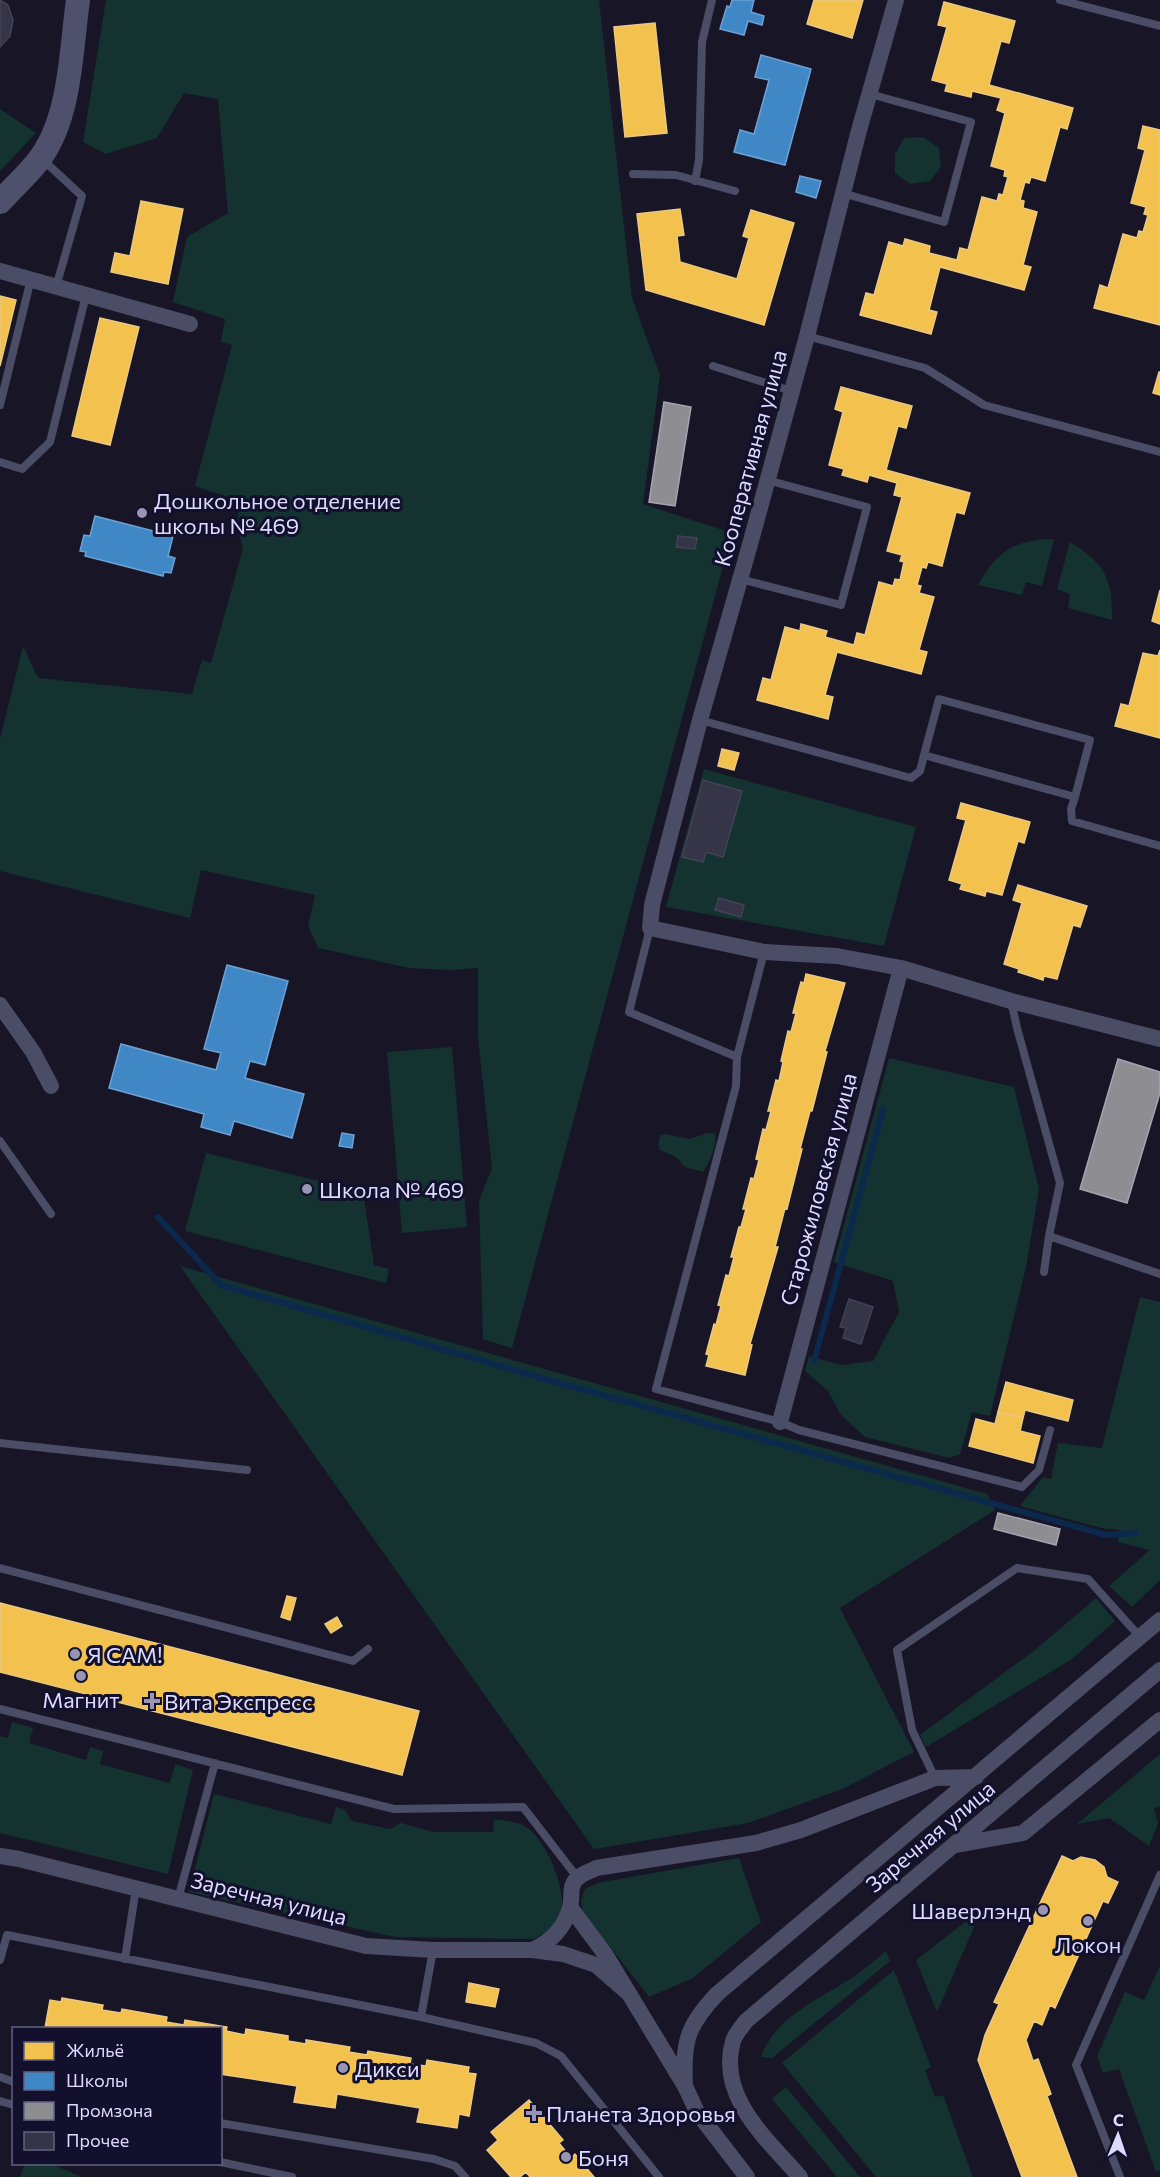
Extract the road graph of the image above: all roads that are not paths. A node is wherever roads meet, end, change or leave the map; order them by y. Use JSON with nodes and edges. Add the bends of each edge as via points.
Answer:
{"nodes":[{"id":1,"x":78,"y":0,"type":"edge"},
{"id":2,"x":712,"y":0,"type":"edge"},
{"id":3,"x":896,"y":0,"type":"edge"},
{"id":4,"x":1060,"y":0,"type":"edge"},
{"id":5,"x":1160,"y":27,"type":"edge"},
{"id":6,"x":870,"y":93,"type":"junction"},
{"id":7,"x":41,"y":157,"type":"junction"},
{"id":8,"x":633,"y":174,"type":"dead end"},
{"id":9,"x":695,"y":181,"type":"junction"},
{"id":10,"x":735,"y":191,"type":"dead end"},
{"id":11,"x":842,"y":194,"type":"junction"},
{"id":12,"x":0,"y":202,"type":"edge"},
{"id":13,"x":0,"y":271,"type":"edge"},
{"id":14,"x":31,"y":279,"type":"junction"},
{"id":15,"x":56,"y":287,"type":"junction"},
{"id":16,"x":86,"y":295,"type":"junction"},
{"id":17,"x":190,"y":324,"type":"dead end"},
{"id":18,"x":807,"y":336,"type":"junction"},
{"id":19,"x":713,"y":366,"type":"dead end"},
{"id":20,"x":791,"y":391,"type":"junction"},
{"id":21,"x":0,"y":405,"type":"edge"},
{"id":22,"x":1160,"y":452,"type":"edge"},
{"id":23,"x":0,"y":462,"type":"edge"},
{"id":24,"x":767,"y":480,"type":"junction"},
{"id":25,"x":740,"y":579,"type":"junction"},
{"id":26,"x":700,"y":720,"type":"junction"},
{"id":27,"x":924,"y":755,"type":"junction"},
{"id":28,"x":1075,"y":797,"type":"junction"},
{"id":29,"x":1160,"y":846,"type":"edge"},
{"id":30,"x":650,"y":928,"type":"junction"},
{"id":31,"x":764,"y":951,"type":"junction"},
{"id":32,"x":901,"y":968,"type":"junction"},
{"id":33,"x":1011,"y":1000,"type":"junction"},
{"id":34,"x":0,"y":1005,"type":"edge"},
{"id":35,"x":1160,"y":1039,"type":"edge"},
{"id":36,"x":737,"y":1058,"type":"junction"},
{"id":37,"x":51,"y":1086,"type":"dead end"},
{"id":38,"x":0,"y":1141,"type":"edge"},
{"id":39,"x":51,"y":1214,"type":"dead end"},
{"id":40,"x":1049,"y":1236,"type":"junction"},
{"id":41,"x":1044,"y":1272,"type":"dead end"},
{"id":42,"x":1160,"y":1274,"type":"edge"},
{"id":43,"x":780,"y":1422,"type":"junction"},
{"id":44,"x":1050,"y":1430,"type":"dead end"},
{"id":45,"x":0,"y":1443,"type":"edge"},
{"id":46,"x":247,"y":1470,"type":"dead end"},
{"id":47,"x":0,"y":1568,"type":"edge"},
{"id":48,"x":1160,"y":1620,"type":"edge"},
{"id":49,"x":1140,"y":1637,"type":"junction"},
{"id":50,"x":368,"y":1649,"type":"dead end"},
{"id":51,"x":1160,"y":1670,"type":"edge"},
{"id":52,"x":0,"y":1709,"type":"edge"},
{"id":53,"x":1160,"y":1720,"type":"edge"},
{"id":54,"x":214,"y":1763,"type":"junction"},
{"id":55,"x":976,"y":1777,"type":"junction"},
{"id":56,"x":935,"y":1778,"type":"junction"},
{"id":57,"x":955,"y":1845,"type":"junction"},
{"id":58,"x":0,"y":1856,"type":"edge"},
{"id":59,"x":1160,"y":1875,"type":"edge"},
{"id":60,"x":577,"y":1877,"type":"junction"},
{"id":61,"x":136,"y":1888,"type":"junction"},
{"id":62,"x":178,"y":1899,"type":"junction"},
{"id":63,"x":570,"y":1907,"type":"junction"},
{"id":64,"x":433,"y":1950,"type":"junction"},
{"id":65,"x":532,"y":1950,"type":"junction"},
{"id":66,"x":125,"y":1959,"type":"junction"},
{"id":67,"x":0,"y":1960,"type":"edge"},
{"id":68,"x":627,"y":1992,"type":"junction"},
{"id":69,"x":421,"y":2018,"type":"junction"},
{"id":70,"x":685,"y":2086,"type":"junction"},
{"id":71,"x":222,"y":2123,"type":"edge"},
{"id":72,"x":222,"y":2162,"type":"edge"},
{"id":73,"x":292,"y":2177,"type":"edge"},
{"id":74,"x":465,"y":2177,"type":"edge"},
{"id":75,"x":659,"y":2177,"type":"edge"},
{"id":76,"x":747,"y":2177,"type":"edge"},
{"id":77,"x":800,"y":2177,"type":"edge"},
{"id":78,"x":1120,"y":2177,"type":"edge"}],
"edges":[{"from":1,"to":7,"type":"street","via":[[64,100],[56,131]]},
{"from":2,"to":9,"type":"lane","via":[[702,42]]},
{"from":3,"to":6,"type":"street","name":"Кооперативная улица"},
{"from":4,"to":5,"type":"lane"},
{"from":6,"to":11,"type":"street","name":"Кооперативная улица"},
{"from":6,"to":11,"type":"lane","via":[[971,122],[944,222]]},
{"from":7,"to":12,"type":"street"},
{"from":7,"to":15,"type":"lane","via":[[82,196]]},
{"from":8,"to":9,"type":"lane","via":[[676,175]]},
{"from":9,"to":10,"type":"lane"},
{"from":11,"to":18,"type":"street","name":"Кооперативная улица"},
{"from":13,"to":14,"type":"street"},
{"from":14,"to":15,"type":"street"},
{"from":14,"to":21,"type":"lane"},
{"from":15,"to":16,"type":"street"},
{"from":16,"to":17,"type":"street"},
{"from":16,"to":23,"type":"lane","via":[[50,442],[22,469]]},
{"from":18,"to":20,"type":"street","name":"Кооперативная улица"},
{"from":18,"to":22,"type":"lane","via":[[925,368],[984,405]]},
{"from":19,"to":20,"type":"lane"},
{"from":20,"to":24,"type":"street","name":"Кооперативная улица"},
{"from":24,"to":25,"type":"street","name":"Кооперативная улица"},
{"from":24,"to":25,"type":"lane","via":[[867,507],[841,605]]},
{"from":25,"to":26,"type":"street","name":"Кооперативная улица"},
{"from":26,"to":27,"type":"lane","via":[[911,778],[920,771]]},
{"from":26,"to":30,"type":"street","name":"Кооперативная улица","via":[[652,905]]},
{"from":27,"to":28,"type":"lane"},
{"from":27,"to":28,"type":"lane","via":[[939,699],[1090,740]]},
{"from":28,"to":29,"type":"lane","via":[[1072,821]]},
{"from":30,"to":31,"type":"street"},
{"from":30,"to":36,"type":"lane","via":[[629,1012]]},
{"from":31,"to":32,"type":"street","via":[[837,956]]},
{"from":31,"to":36,"type":"lane"},
{"from":32,"to":33,"type":"street"},
{"from":32,"to":43,"type":"street","name":"Старожиловская улица"},
{"from":33,"to":35,"type":"street"},
{"from":33,"to":40,"type":"lane","via":[[1060,1183]]},
{"from":34,"to":37,"type":"street"},
{"from":36,"to":43,"type":"lane","via":[[736,1086],[656,1389]]},
{"from":38,"to":39,"type":"lane"},
{"from":40,"to":41,"type":"lane"},
{"from":40,"to":42,"type":"lane"},
{"from":43,"to":44,"type":"lane","via":[[1022,1487],[1039,1470]]},
{"from":45,"to":46,"type":"lane"},
{"from":47,"to":50,"type":"lane","via":[[353,1661]]},
{"from":48,"to":49,"type":"street","name":"Заречная улица"},
{"from":49,"to":55,"type":"street","name":"Заречная улица"},
{"from":49,"to":56,"type":"lane","via":[[1088,1579],[1017,1568],[897,1650],[912,1730]]},
{"from":51,"to":57,"type":"street","name":"Заречная улица"},
{"from":52,"to":54,"type":"lane"},
{"from":53,"to":57,"type":"street","via":[[1023,1833]]},
{"from":54,"to":60,"type":"lane","via":[[394,1809],[523,1807]]},
{"from":54,"to":62,"type":"lane"},
{"from":55,"to":56,"type":"street","name":"Заречная улица"},
{"from":55,"to":70,"type":"street","name":"Заречная улица","via":[[698,2014],[687,2037]]},
{"from":56,"to":60,"type":"street","name":"Заречная улица","via":[[801,1830],[756,1843],[596,1869]]},
{"from":57,"to":77,"type":"street","name":"Заречная улица","via":[[746,2021],[734,2039],[730,2066],[734,2090],[746,2114]]},
{"from":58,"to":61,"type":"street","name":"Заречная улица"},
{"from":59,"to":78,"type":"lane","via":[[1076,2065]]},
{"from":60,"to":63,"type":"street","via":[[571,1889]]},
{"from":61,"to":62,"type":"street","name":"Заречная улица"},
{"from":61,"to":66,"type":"lane"},
{"from":62,"to":64,"type":"street","name":"Заречная улица","via":[[366,1946]]},
{"from":63,"to":65,"type":"street","via":[[548,1944]]},
{"from":63,"to":68,"type":"street"},
{"from":64,"to":65,"type":"street","name":"Заречная улица"},
{"from":64,"to":69,"type":"lane"},
{"from":65,"to":68,"type":"street","name":"Заречная улица","via":[[563,1953],[596,1965]]},
{"from":66,"to":67,"type":"lane","via":[[8,1935]]},
{"from":66,"to":69,"type":"lane"},
{"from":68,"to":70,"type":"street"},
{"from":69,"to":75,"type":"lane","via":[[536,2043],[561,2056]]},
{"from":70,"to":76,"type":"street","via":[[697,2112]]},
{"from":71,"to":74,"type":"lane","via":[[434,2159],[455,2166]]},
{"from":72,"to":73,"type":"lane"}]}
